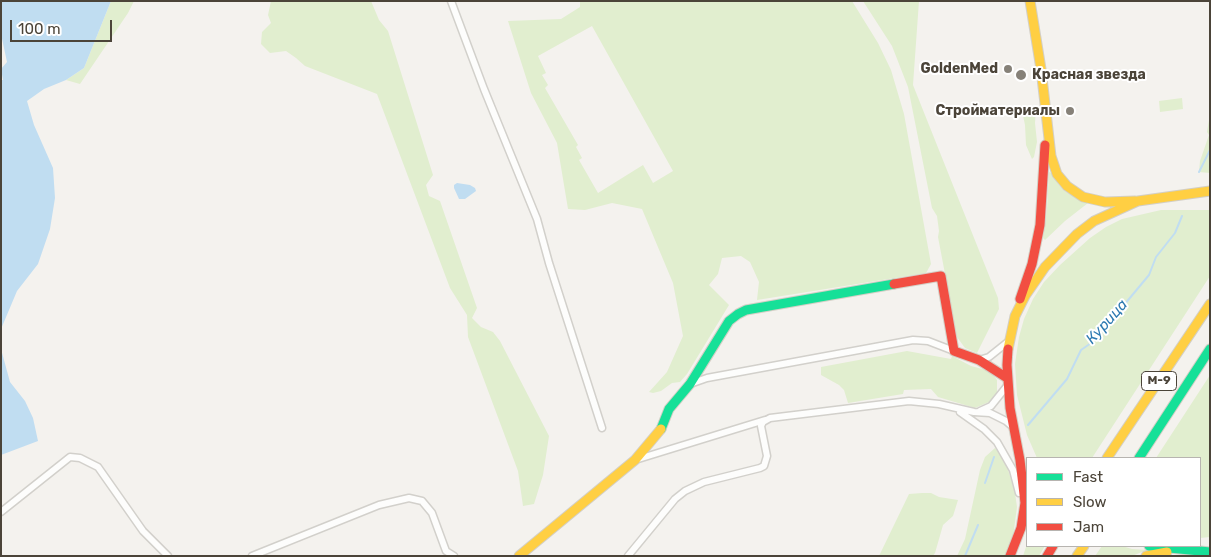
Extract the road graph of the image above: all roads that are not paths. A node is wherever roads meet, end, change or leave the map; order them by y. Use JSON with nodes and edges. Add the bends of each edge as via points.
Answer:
{"nodes":[{"id":1,"x":451,"y":1,"type":"edge"},
{"id":2,"x":1030,"y":1,"type":"edge"},
{"id":3,"x":1046,"y":124,"type":"junction"},
{"id":4,"x":1210,"y":191,"type":"edge"},
{"id":5,"x":1183,"y":196,"type":"junction"},
{"id":6,"x":1210,"y":198,"type":"edge"},
{"id":7,"x":1138,"y":201,"type":"junction"},
{"id":8,"x":1210,"y":304,"type":"edge"},
{"id":9,"x":1015,"y":316,"type":"junction"},
{"id":10,"x":1009,"y":341,"type":"junction"},
{"id":11,"x":1210,"y":349,"type":"edge"},
{"id":12,"x":954,"y":351,"type":"junction"},
{"id":13,"x":979,"y":360,"type":"junction"},
{"id":14,"x":1007,"y":382,"type":"junction"},
{"id":15,"x":690,"y":384,"type":"junction"},
{"id":16,"x":954,"y":408,"type":"junction"},
{"id":17,"x":974,"y":412,"type":"junction"},
{"id":18,"x":765,"y":420,"type":"junction"},
{"id":19,"x":602,"y":428,"type":"dead end"},
{"id":20,"x":1014,"y":430,"type":"junction"},
{"id":21,"x":1028,"y":457,"type":"edge"},
{"id":22,"x":1108,"y":457,"type":"edge"},
{"id":23,"x":1140,"y":457,"type":"edge"},
{"id":24,"x":635,"y":460,"type":"junction"},
{"id":25,"x":1,"y":512,"type":"edge"},
{"id":26,"x":1017,"y":540,"type":"junction"},
{"id":27,"x":1157,"y":547,"type":"edge"},
{"id":28,"x":1210,"y":547,"type":"edge"},
{"id":29,"x":1180,"y":550,"type":"junction"},
{"id":30,"x":1196,"y":550,"type":"junction"},
{"id":31,"x":1210,"y":552,"type":"edge"},
{"id":32,"x":168,"y":556,"type":"edge"},
{"id":33,"x":252,"y":556,"type":"edge"},
{"id":34,"x":454,"y":556,"type":"edge"},
{"id":35,"x":519,"y":556,"type":"edge"},
{"id":36,"x":628,"y":556,"type":"edge"},
{"id":37,"x":1010,"y":556,"type":"edge"},
{"id":38,"x":1146,"y":556,"type":"edge"}],
"edges":[{"from":1,"to":19,"type":"street","via":[[537,218]]},
{"from":2,"to":3,"type":"main road"},
{"from":3,"to":7,"type":"main road","via":[[1057,174],[1067,186],[1083,196],[1106,202]]},
{"from":3,"to":9,"type":"main road","via":[[1040,225]]},
{"from":4,"to":5,"type":"main road"},
{"from":5,"to":6,"type":"main road"},
{"from":5,"to":7,"type":"main road"},
{"from":7,"to":9,"type":"main road","via":[[1094,221],[1077,234],[1045,267]]},
{"from":8,"to":22,"type":"main road","number":"М-9"},
{"from":9,"to":10,"type":"main road"},
{"from":10,"to":13,"type":"street","via":[[989,357]]},
{"from":10,"to":14,"type":"main road"},
{"from":11,"to":23,"type":"main road","number":"М-9"},
{"from":12,"to":13,"type":"main road"},
{"from":12,"to":15,"type":"street","via":[[913,340],[707,378]]},
{"from":12,"to":15,"type":"main road","via":[[941,276],[746,310],[729,321]]},
{"from":13,"to":14,"type":"main road"},
{"from":14,"to":17,"type":"street","via":[[991,406]]},
{"from":14,"to":20,"type":"main road"},
{"from":15,"to":24,"type":"main road","via":[[670,409],[661,429]]},
{"from":16,"to":17,"type":"street"},
{"from":16,"to":18,"type":"street","via":[[909,400]]},
{"from":16,"to":26,"type":"street","via":[[997,442],[1013,470],[1020,503]]},
{"from":17,"to":20,"type":"street","via":[[997,416]]},
{"from":18,"to":24,"type":"street"},
{"from":18,"to":36,"type":"street","via":[[761,426],[766,456],[764,466],[704,482],[685,491],[675,498]]},
{"from":20,"to":21,"type":"main road"},
{"from":20,"to":26,"type":"main road","via":[[1025,503]]},
{"from":24,"to":35,"type":"main road"},
{"from":25,"to":32,"type":"street","via":[[70,457],[80,458],[98,467],[143,531]]},
{"from":26,"to":37,"type":"main road"},
{"from":27,"to":29,"type":"main road"},
{"from":28,"to":30,"type":"main road"},
{"from":29,"to":30,"type":"main road"},
{"from":29,"to":38,"type":"main road"},
{"from":30,"to":31,"type":"main road"},
{"from":33,"to":34,"type":"street","via":[[379,505],[409,498],[422,501],[432,513],[446,551]]}]}
